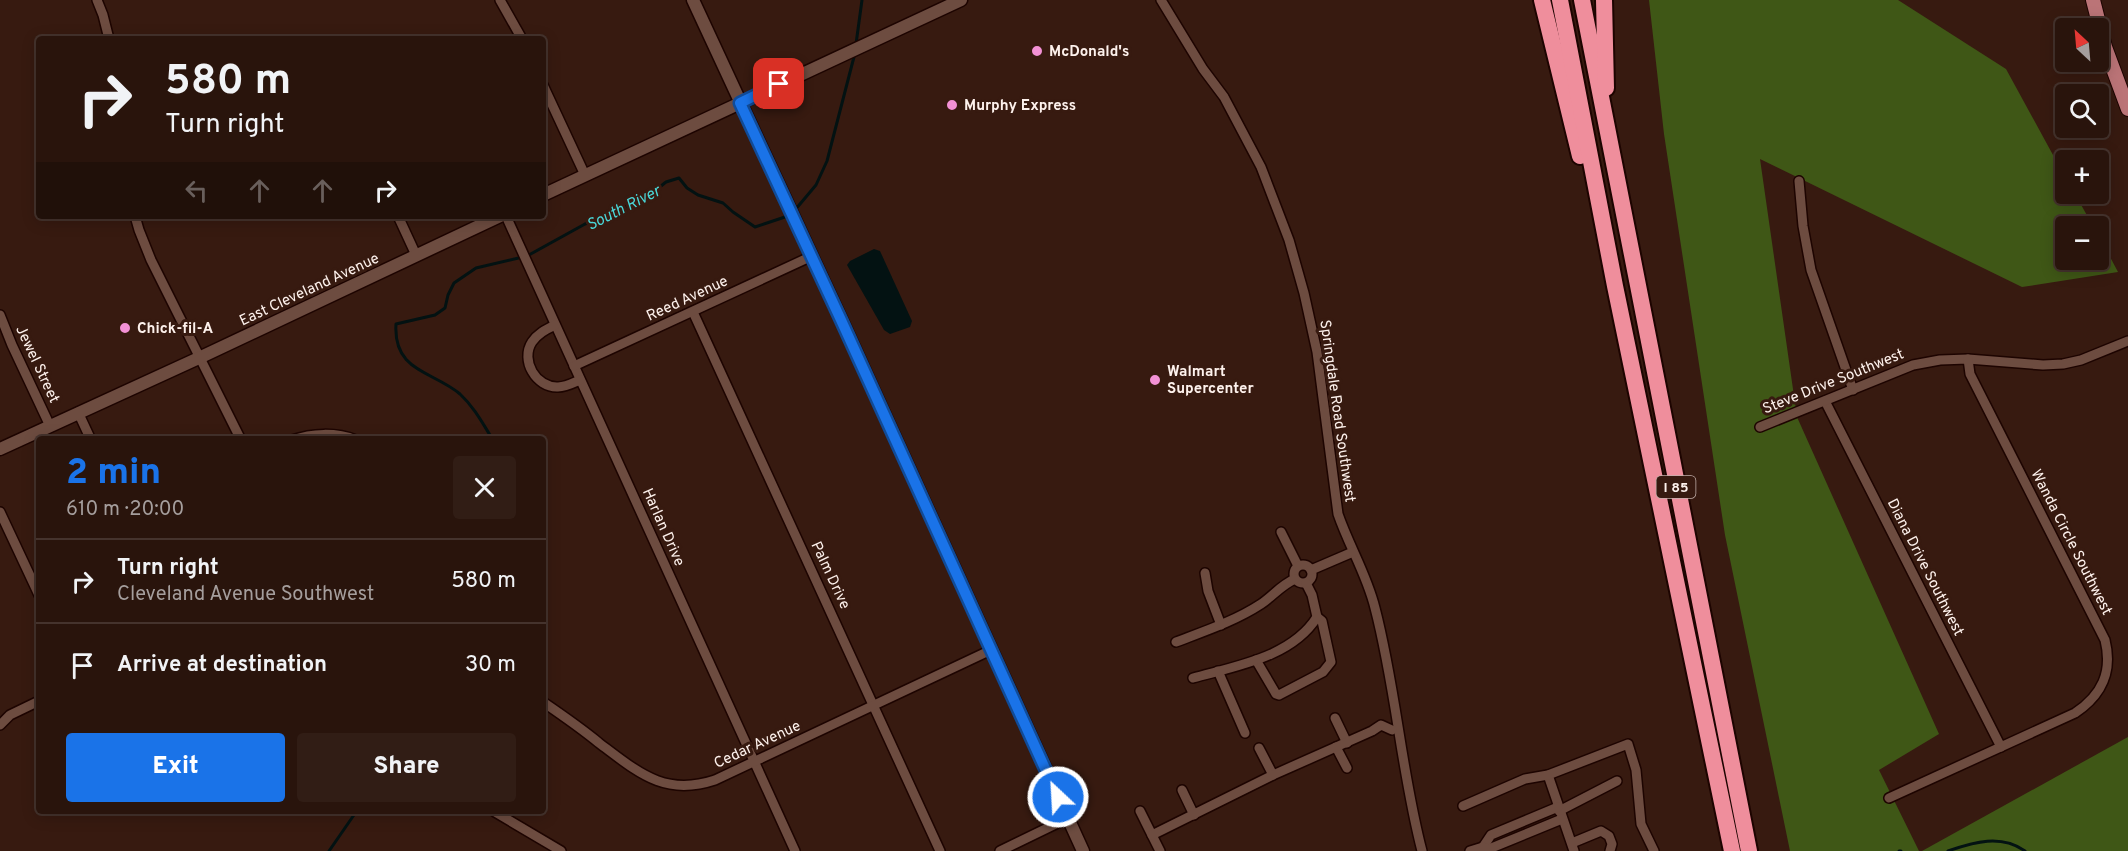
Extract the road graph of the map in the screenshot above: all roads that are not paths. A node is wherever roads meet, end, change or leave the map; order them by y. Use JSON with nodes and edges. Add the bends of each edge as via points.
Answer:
{"nodes":[{"id":1,"x":97,"y":0,"type":"edge"},
{"id":2,"x":500,"y":0,"type":"edge"},
{"id":3,"x":693,"y":0,"type":"edge"},
{"id":4,"x":961,"y":0,"type":"edge"},
{"id":5,"x":1161,"y":0,"type":"edge"},
{"id":6,"x":1542,"y":0,"type":"edge"},
{"id":7,"x":1560,"y":0,"type":"edge"},
{"id":8,"x":1582,"y":0,"type":"edge"},
{"id":9,"x":1604,"y":0,"type":"edge"},
{"id":10,"x":2093,"y":0,"type":"edge"},
{"id":11,"x":108,"y":36,"type":"edge"},
{"id":12,"x":520,"y":36,"type":"edge"},
{"id":13,"x":546,"y":91,"type":"edge"},
{"id":14,"x":740,"y":103,"type":"junction"},
{"id":15,"x":2128,"y":109,"type":"edge"},
{"id":16,"x":1605,"y":122,"type":"junction"},
{"id":17,"x":585,"y":175,"type":"junction"},
{"id":18,"x":1799,"y":181,"type":"dead end"},
{"id":19,"x":546,"y":194,"type":"edge"},
{"id":20,"x":136,"y":219,"type":"edge"},
{"id":21,"x":399,"y":219,"type":"edge"},
{"id":22,"x":494,"y":219,"type":"edge"},
{"id":23,"x":507,"y":219,"type":"edge"},
{"id":24,"x":416,"y":255,"type":"junction"},
{"id":25,"x":812,"y":256,"type":"junction"},
{"id":26,"x":1615,"y":286,"type":"junction"},
{"id":27,"x":693,"y":312,"type":"junction"},
{"id":28,"x":0,"y":315,"type":"edge"},
{"id":29,"x":555,"y":325,"type":"junction"},
{"id":30,"x":2128,"y":341,"type":"edge"},
{"id":31,"x":201,"y":357,"type":"junction"},
{"id":32,"x":1968,"y":359,"type":"junction"},
{"id":33,"x":574,"y":366,"type":"junction"},
{"id":34,"x":580,"y":380,"type":"junction"},
{"id":35,"x":1852,"y":390,"type":"junction"},
{"id":36,"x":1825,"y":401,"type":"junction"},
{"id":37,"x":78,"y":412,"type":"junction"},
{"id":38,"x":50,"y":426,"type":"junction"},
{"id":39,"x":1760,"y":427,"type":"dead end"},
{"id":40,"x":89,"y":436,"type":"edge"},
{"id":41,"x":239,"y":436,"type":"edge"},
{"id":42,"x":302,"y":436,"type":"edge"},
{"id":43,"x":336,"y":436,"type":"edge"},
{"id":44,"x":0,"y":449,"type":"edge"},
{"id":45,"x":0,"y":512,"type":"edge"},
{"id":46,"x":1281,"y":532,"type":"dead end"},
{"id":47,"x":1353,"y":552,"type":"junction"},
{"id":48,"x":1298,"y":566,"type":"junction"},
{"id":49,"x":1311,"y":570,"type":"junction"},
{"id":50,"x":1205,"y":573,"type":"dead end"},
{"id":51,"x":1295,"y":579,"type":"junction"},
{"id":52,"x":1306,"y":583,"type":"junction"},
{"id":53,"x":36,"y":589,"type":"edge"},
{"id":54,"x":1317,"y":617,"type":"junction"},
{"id":55,"x":1221,"y":625,"type":"junction"},
{"id":56,"x":1176,"y":642,"type":"dead end"},
{"id":57,"x":991,"y":650,"type":"junction"},
{"id":58,"x":1256,"y":660,"type":"junction"},
{"id":59,"x":1218,"y":671,"type":"junction"},
{"id":60,"x":1193,"y":678,"type":"dead end"},
{"id":61,"x":36,"y":702,"type":"edge"},
{"id":62,"x":546,"y":704,"type":"edge"},
{"id":63,"x":874,"y":705,"type":"junction"},
{"id":64,"x":1335,"y":718,"type":"dead end"},
{"id":65,"x":0,"y":725,"type":"edge"},
{"id":66,"x":1395,"y":730,"type":"junction"},
{"id":67,"x":1245,"y":733,"type":"dead end"},
{"id":68,"x":1347,"y":742,"type":"junction"},
{"id":69,"x":1336,"y":747,"type":"junction"},
{"id":70,"x":2001,"y":747,"type":"junction"},
{"id":71,"x":1259,"y":748,"type":"dead end"},
{"id":72,"x":754,"y":762,"type":"junction"},
{"id":73,"x":1347,"y":768,"type":"dead end"},
{"id":74,"x":1273,"y":775,"type":"junction"},
{"id":75,"x":1548,"y":775,"type":"junction"},
{"id":76,"x":1617,"y":781,"type":"dead end"},
{"id":77,"x":1182,"y":790,"type":"dead end"},
{"id":78,"x":1890,"y":798,"type":"dead end"},
{"id":79,"x":1463,"y":806,"type":"dead end"},
{"id":80,"x":1140,"y":811,"type":"dead end"},
{"id":81,"x":1560,"y":812,"type":"junction"},
{"id":82,"x":498,"y":814,"type":"edge"},
{"id":83,"x":1194,"y":815,"type":"junction"},
{"id":84,"x":1068,"y":818,"type":"junction"},
{"id":85,"x":1152,"y":835,"type":"junction"},
{"id":86,"x":1573,"y":847,"type":"edge"},
{"id":87,"x":1487,"y":849,"type":"edge"},
{"id":88,"x":561,"y":851,"type":"edge"},
{"id":89,"x":795,"y":851,"type":"edge"},
{"id":90,"x":940,"y":851,"type":"edge"},
{"id":91,"x":1000,"y":851,"type":"edge"},
{"id":92,"x":1083,"y":851,"type":"edge"},
{"id":93,"x":1160,"y":851,"type":"edge"},
{"id":94,"x":1422,"y":851,"type":"edge"},
{"id":95,"x":1470,"y":851,"type":"edge"},
{"id":96,"x":1610,"y":851,"type":"edge"},
{"id":97,"x":1654,"y":851,"type":"edge"},
{"id":98,"x":1732,"y":851,"type":"edge"},
{"id":99,"x":1749,"y":851,"type":"edge"}],
"edges":[{"from":1,"to":11,"type":"street"},
{"from":2,"to":12,"type":"street"},
{"from":3,"to":14,"type":"main road"},
{"from":4,"to":14,"type":"main road"},
{"from":5,"to":47,"type":"street","name":"Springdale Road Southwest","via":[[1224,97],[1261,167],[1289,240],[1317,352],[1338,514]]},
{"from":6,"to":26,"type":"highway"},
{"from":7,"to":26,"type":"highway","number":"I 85"},
{"from":8,"to":16,"type":"highway","number":"I 85"},
{"from":9,"to":16,"type":"highway"},
{"from":10,"to":15,"type":"main road"},
{"from":13,"to":17,"type":"street"},
{"from":14,"to":17,"type":"main road"},
{"from":14,"to":25,"type":"main road"},
{"from":16,"to":99,"type":"highway","number":"I 85"},
{"from":17,"to":19,"type":"main road"},
{"from":18,"to":35,"type":"street","via":[[1811,270]]},
{"from":20,"to":31,"type":"street","via":[[151,260]]},
{"from":21,"to":24,"type":"street"},
{"from":22,"to":24,"type":"main road","name":"East Cleveland Avenue"},
{"from":23,"to":29,"type":"street","name":"Harlan Drive"},
{"from":24,"to":31,"type":"main road","name":"East Cleveland Avenue"},
{"from":25,"to":27,"type":"street","name":"Reed Avenue"},
{"from":25,"to":57,"type":"main road"},
{"from":26,"to":98,"type":"highway","number":"I 85"},
{"from":27,"to":33,"type":"street","name":"Reed Avenue"},
{"from":27,"to":63,"type":"street","name":"Palm Drive"},
{"from":28,"to":38,"type":"street","name":"Jewel Street"},
{"from":29,"to":33,"type":"street","name":"Harlan Drive"},
{"from":29,"to":34,"type":"street","via":[[532,341],[530,367],[539,380],[551,387]]},
{"from":30,"to":32,"type":"street","name":"Steve Drive Southwest","via":[[2063,364]]},
{"from":31,"to":37,"type":"main road","name":"East Cleveland Avenue"},
{"from":31,"to":41,"type":"street"},
{"from":32,"to":35,"type":"street","name":"Steve Drive Southwest","via":[[1913,365]]},
{"from":32,"to":70,"type":"street","name":"Wanda Circle Southwest","via":[[1970,374],[2105,640],[2109,655],[2102,684],[2087,704]]},
{"from":33,"to":34,"type":"street","name":"Harlan Drive"},
{"from":34,"to":72,"type":"street","name":"Harlan Drive"},
{"from":35,"to":36,"type":"street","name":"Steve Drive Southwest"},
{"from":36,"to":39,"type":"street","name":"Steve Drive Southwest"},
{"from":36,"to":70,"type":"street","name":"Diana Drive Southwest"},
{"from":37,"to":38,"type":"main road","name":"East Cleveland Avenue"},
{"from":37,"to":40,"type":"street"},
{"from":38,"to":44,"type":"main road","name":"East Cleveland Avenue"},
{"from":42,"to":43,"type":"street"},
{"from":45,"to":53,"type":"street"},
{"from":46,"to":48,"type":"street"},
{"from":47,"to":49,"type":"street"},
{"from":47,"to":66,"type":"street","name":"Springdale Road Southwest","via":[[1375,608]]},
{"from":48,"to":49,"type":"street"},
{"from":48,"to":51,"type":"street"},
{"from":49,"to":52,"type":"street","via":[[1312,576]]},
{"from":50,"to":55,"type":"street"},
{"from":51,"to":52,"type":"street"},
{"from":51,"to":55,"type":"street","via":[[1263,603]]},
{"from":52,"to":54,"type":"street"},
{"from":54,"to":58,"type":"street","via":[[1309,630],[1291,644]]},
{"from":54,"to":58,"type":"street","via":[[1322,621],[1331,662],[1323,672],[1279,695]]},
{"from":55,"to":56,"type":"street"},
{"from":57,"to":63,"type":"street","name":"Cedar Avenue"},
{"from":57,"to":84,"type":"main road"},
{"from":58,"to":59,"type":"street"},
{"from":59,"to":60,"type":"street"},
{"from":59,"to":67,"type":"street"},
{"from":61,"to":65,"type":"street","via":[[10,715]]},
{"from":62,"to":72,"type":"street","name":"Cedar Avenue","via":[[637,772],[658,782],[701,784]]},
{"from":63,"to":72,"type":"street","name":"Cedar Avenue"},
{"from":63,"to":90,"type":"street","name":"Palm Drive"},
{"from":64,"to":68,"type":"street"},
{"from":66,"to":68,"type":"street","via":[[1380,736],[1373,731]]},
{"from":66,"to":94,"type":"street","name":"Springdale Road Southwest"},
{"from":68,"to":69,"type":"street"},
{"from":69,"to":73,"type":"street"},
{"from":69,"to":74,"type":"street"},
{"from":70,"to":78,"type":"street","name":"Wanda Circle Southwest"},
{"from":71,"to":74,"type":"street"},
{"from":72,"to":89,"type":"street","name":"Harlan Drive"},
{"from":74,"to":83,"type":"street"},
{"from":75,"to":79,"type":"street","via":[[1525,779]]},
{"from":75,"to":81,"type":"street"},
{"from":75,"to":97,"type":"street","via":[[1628,744],[1636,770],[1641,824]]},
{"from":76,"to":81,"type":"street"},
{"from":77,"to":83,"type":"street"},
{"from":80,"to":85,"type":"street"},
{"from":81,"to":86,"type":"street"},
{"from":81,"to":87,"type":"street","via":[[1491,835],[1486,840]]},
{"from":82,"to":88,"type":"street"},
{"from":83,"to":85,"type":"street"},
{"from":84,"to":91,"type":"street"},
{"from":84,"to":92,"type":"main road"},
{"from":85,"to":93,"type":"street"},
{"from":86,"to":96,"type":"street","via":[[1601,831],[1609,836]]},
{"from":87,"to":95,"type":"street"}]}
